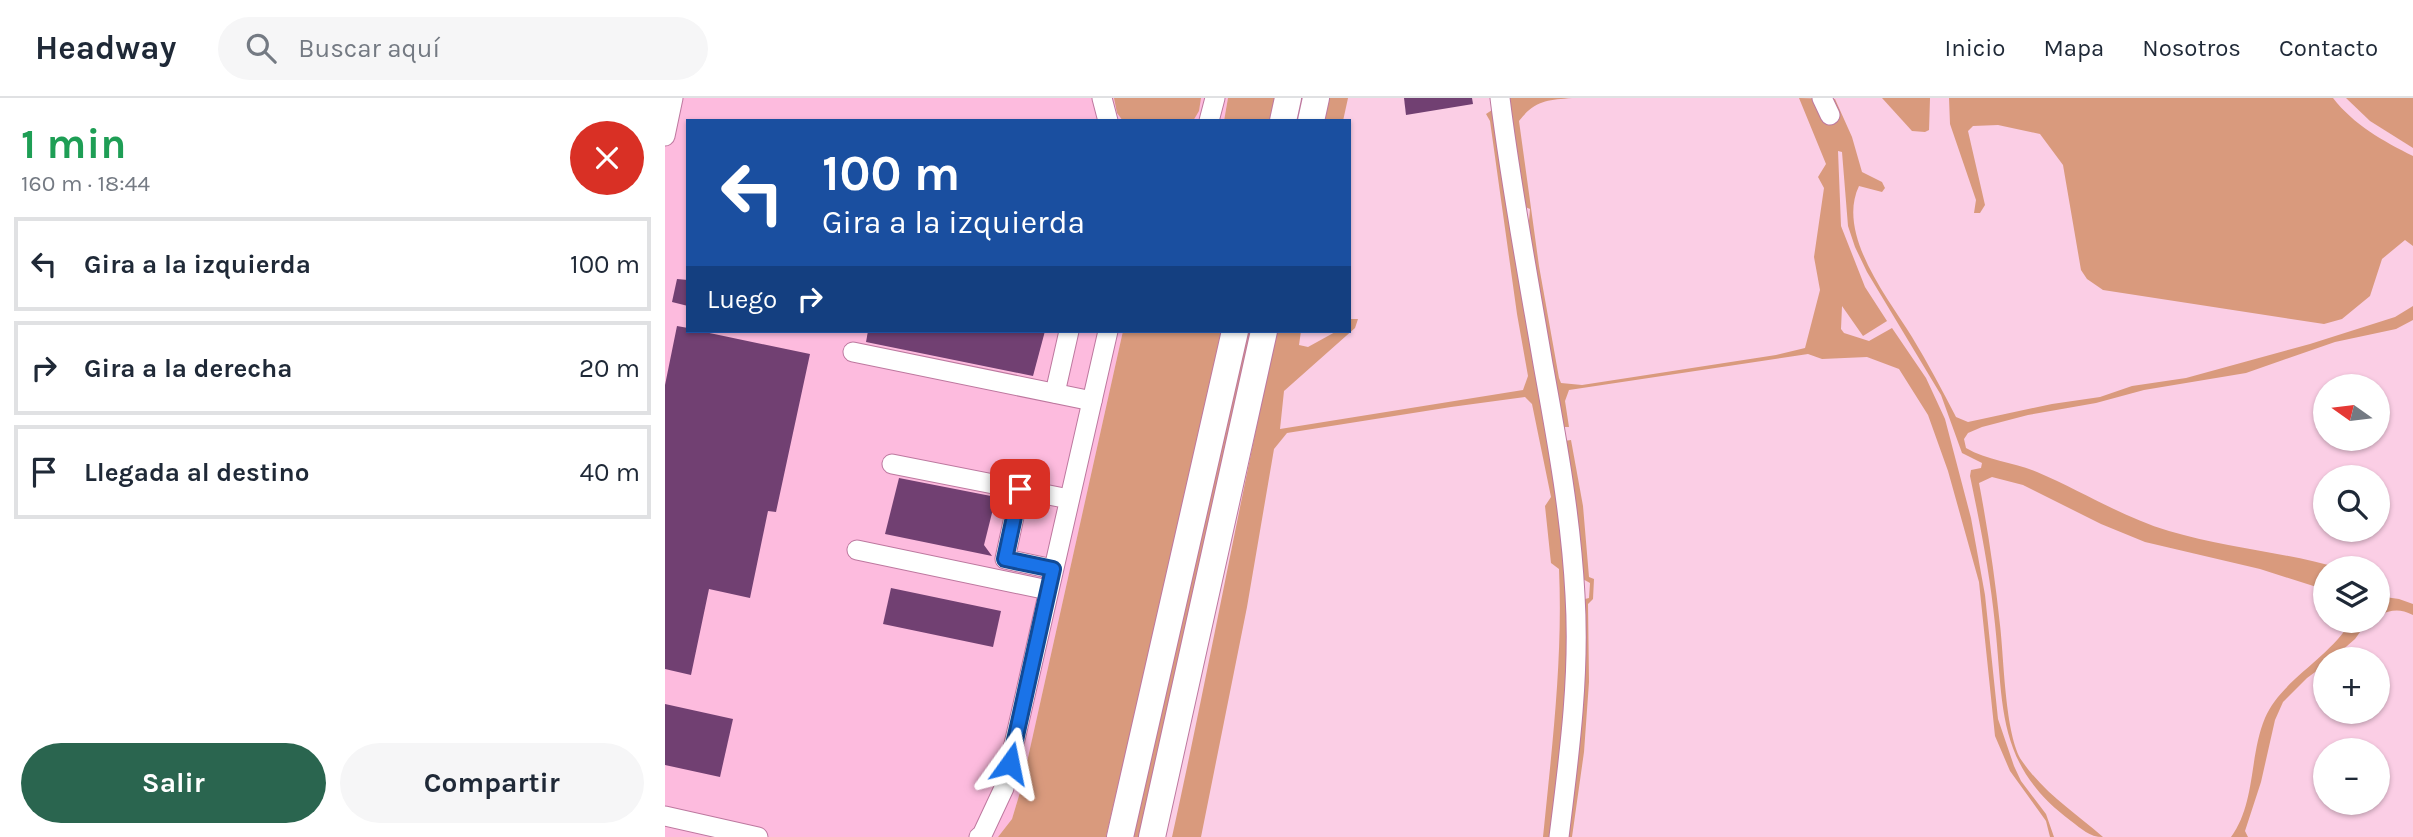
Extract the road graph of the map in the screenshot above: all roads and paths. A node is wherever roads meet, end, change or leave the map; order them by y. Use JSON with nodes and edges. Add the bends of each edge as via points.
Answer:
{"nodes":[{"id":1,"x":673,"y":98,"type":"edge"},
{"id":2,"x":1215,"y":98,"type":"edge"},
{"id":3,"x":1288,"y":98,"type":"edge"},
{"id":4,"x":1317,"y":98,"type":"edge"},
{"id":5,"x":1500,"y":98,"type":"edge"},
{"id":6,"x":1100,"y":99,"type":"edge"},
{"id":7,"x":1107,"y":119,"type":"edge"},
{"id":8,"x":1210,"y":119,"type":"edge"},
{"id":9,"x":1283,"y":119,"type":"edge"},
{"id":10,"x":1312,"y":119,"type":"edge"},
{"id":11,"x":665,"y":136,"type":"edge"},
{"id":12,"x":1069,"y":333,"type":"edge"},
{"id":13,"x":1108,"y":333,"type":"edge"},
{"id":14,"x":1235,"y":333,"type":"edge"},
{"id":15,"x":1264,"y":333,"type":"edge"},
{"id":16,"x":853,"y":352,"type":"dead end"},
{"id":17,"x":1055,"y":393,"type":"junction"},
{"id":18,"x":1091,"y":401,"type":"junction"},
{"id":19,"x":892,"y":464,"type":"dead end"},
{"id":20,"x":1020,"y":489,"type":"junction"},
{"id":21,"x":1069,"y":499,"type":"junction"},
{"id":22,"x":857,"y":550,"type":"dead end"},
{"id":23,"x":1053,"y":569,"type":"junction"},
{"id":24,"x":1048,"y":590,"type":"junction"},
{"id":25,"x":665,"y":816,"type":"edge"},
{"id":26,"x":1155,"y":829,"type":"edge"},
{"id":27,"x":758,"y":837,"type":"edge"},
{"id":28,"x":979,"y":837,"type":"edge"},
{"id":29,"x":1120,"y":837,"type":"edge"},
{"id":30,"x":1559,"y":837,"type":"edge"}],
"edges":[{"from":1,"to":11,"type":"street"},
{"from":2,"to":8,"type":"street"},
{"from":3,"to":9,"type":"highway"},
{"from":4,"to":10,"type":"highway"},
{"from":5,"to":30,"type":"street","via":[[1561,460],[1574,569],[1574,699]]},
{"from":6,"to":7,"type":"street"},
{"from":12,"to":17,"type":"street"},
{"from":13,"to":18,"type":"street"},
{"from":14,"to":29,"type":"highway"},
{"from":15,"to":26,"type":"highway"},
{"from":16,"to":17,"type":"street"},
{"from":17,"to":18,"type":"street"},
{"from":18,"to":21,"type":"street"},
{"from":19,"to":20,"type":"street"},
{"from":20,"to":21,"type":"street"},
{"from":20,"to":23,"type":"street","via":[[1005,559]]},
{"from":21,"to":23,"type":"street"},
{"from":22,"to":24,"type":"street"},
{"from":23,"to":24,"type":"street"},
{"from":24,"to":28,"type":"street","via":[[1005,788]]},
{"from":25,"to":27,"type":"street"}]}
